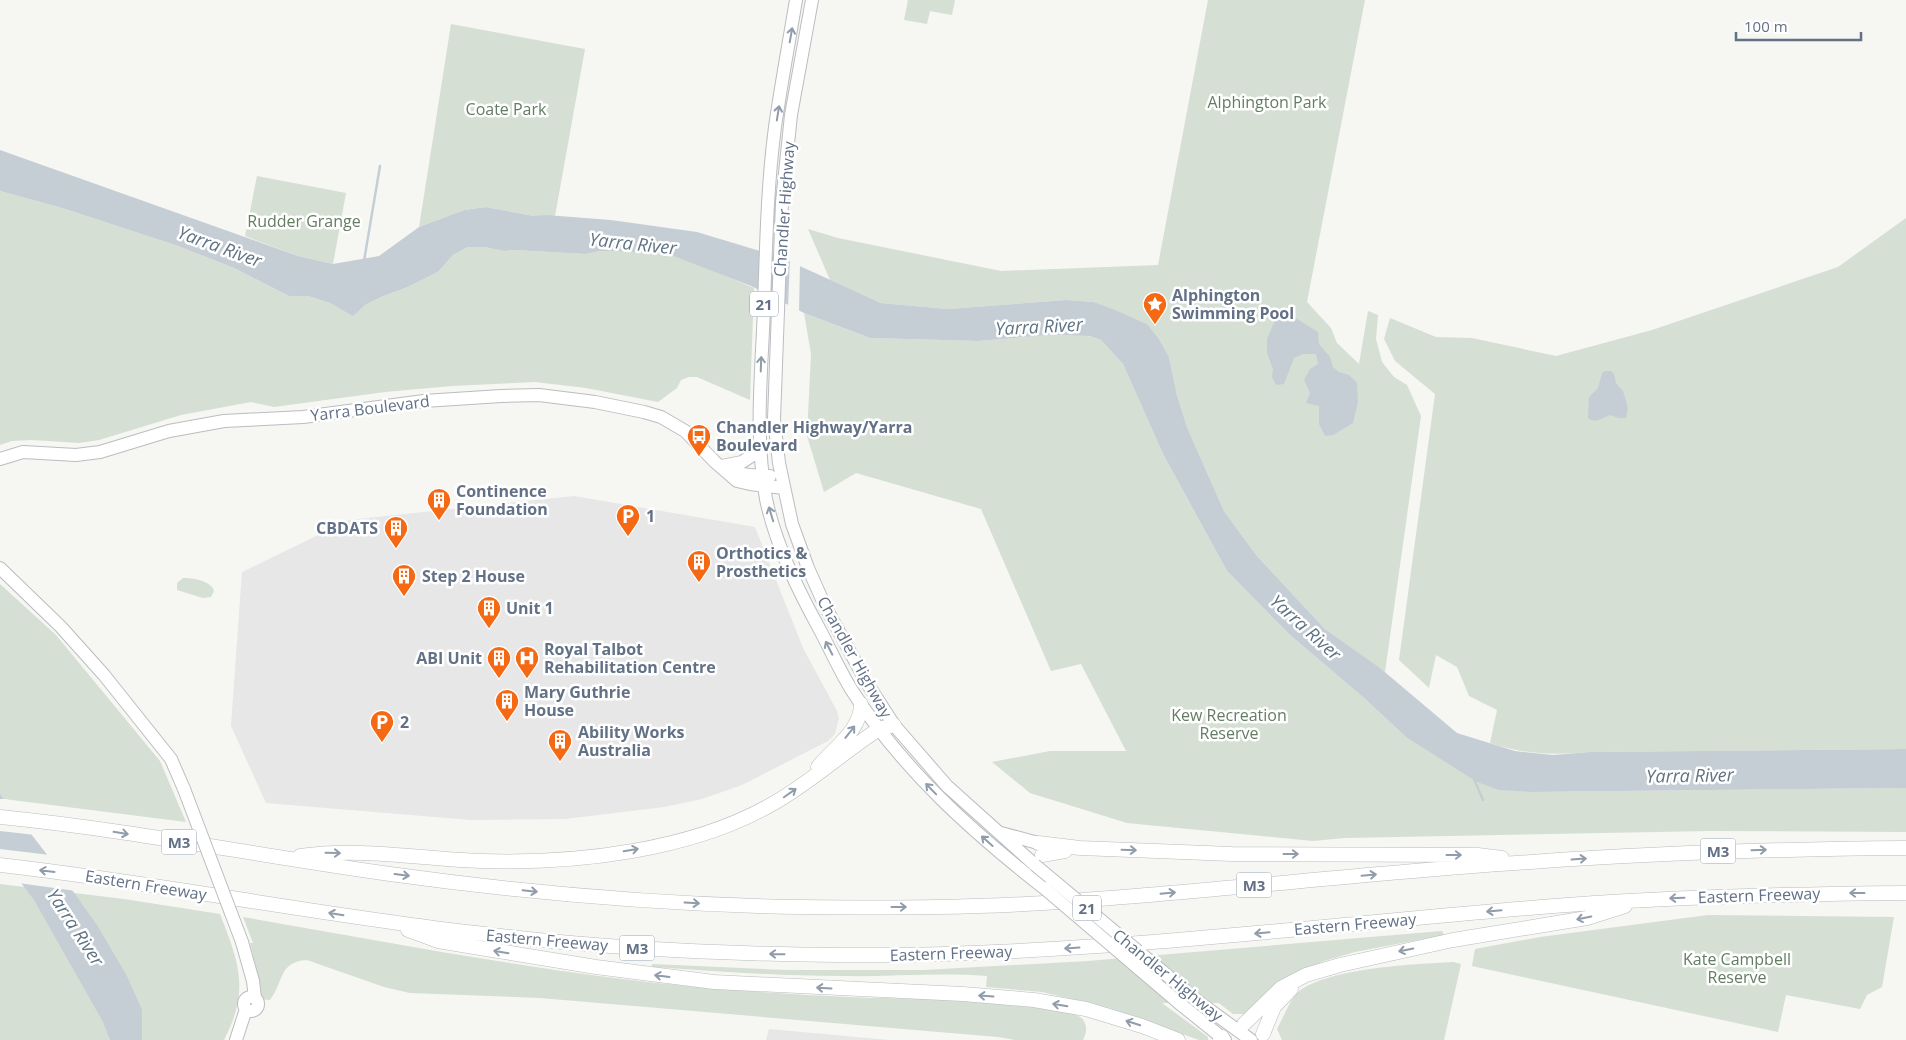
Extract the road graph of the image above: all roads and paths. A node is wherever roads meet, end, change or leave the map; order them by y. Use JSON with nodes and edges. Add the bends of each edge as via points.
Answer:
{"nodes":[{"id":1,"x":796,"y":0,"type":"edge"},
{"id":2,"x":812,"y":0,"type":"edge"},
{"id":3,"x":760,"y":451,"type":"junction"},
{"id":4,"x":0,"y":459,"type":"edge"},
{"id":5,"x":722,"y":468,"type":"junction"},
{"id":6,"x":763,"y":481,"type":"junction"},
{"id":7,"x":783,"y":482,"type":"junction"},
{"id":8,"x":0,"y":568,"type":"edge"},
{"id":9,"x":861,"y":704,"type":"junction"},
{"id":10,"x":894,"y":725,"type":"junction"},
{"id":11,"x":879,"y":729,"type":"junction"},
{"id":12,"x":806,"y":781,"type":"junction"},
{"id":13,"x":0,"y":817,"type":"edge"},
{"id":14,"x":999,"y":833,"type":"junction"},
{"id":15,"x":1906,"y":848,"type":"edge"},
{"id":16,"x":285,"y":858,"type":"junction"},
{"id":17,"x":1036,"y":858,"type":"junction"},
{"id":18,"x":1530,"y":862,"type":"junction"},
{"id":19,"x":0,"y":865,"type":"edge"},
{"id":20,"x":1044,"y":888,"type":"junction"},
{"id":21,"x":1906,"y":893,"type":"edge"},
{"id":22,"x":1647,"y":899,"type":"junction"},
{"id":23,"x":384,"y":921,"type":"junction"},
{"id":24,"x":1323,"y":969,"type":"junction"},
{"id":25,"x":1240,"y":1026,"type":"junction"},
{"id":26,"x":1259,"y":1038,"type":"edge"},
{"id":27,"x":1222,"y":1039,"type":"edge"},
{"id":28,"x":238,"y":1040,"type":"edge"},
{"id":29,"x":1178,"y":1040,"type":"edge"}],
"edges":[{"from":3,"to":1,"type":"main road","name":"Chandler Highway","number":"21","one_way":true,"via":[[769,196],[775,128]]},
{"from":2,"to":7,"type":"main road","name":"Chandler Highway","number":"21","via":[[791,115],[782,202],[774,418]]},
{"from":3,"to":5,"type":"main road","via":[[742,462]]},
{"from":3,"to":6,"type":"main road","name":"Chandler Highway","number":"21"},
{"from":4,"to":5,"type":"main road","name":"Yarra Boulevard","via":[[23,452],[76,455],[100,452],[169,431],[224,421],[303,417],[424,401],[539,395],[595,402],[661,417],[685,431]]},
{"from":5,"to":6,"type":"main road","name":"Yarra Boulevard","via":[[740,482]]},
{"from":6,"to":7,"type":"main road","name":"Yarra Boulevard"},
{"from":9,"to":6,"type":"main road","name":"Chandler Highway","number":"21","one_way":true,"via":[[842,674],[789,570]]},
{"from":7,"to":10,"type":"main road","name":"Chandler Highway","number":"21","via":[[802,554],[825,606],[867,684]]},
{"from":8,"to":28,"type":"main road","bridge":true,"via":[[93,662],[171,759],[242,942],[253,981],[246,1032]]},
{"from":9,"to":11,"type":"main road","name":"Chandler Highway","number":"21"},
{"from":12,"to":9,"type":"highway","one_way":true,"via":[[857,723]]},
{"from":10,"to":11,"type":"highway"},
{"from":10,"to":14,"type":"main road","name":"Chandler Highway","number":"21","via":[[947,786]]},
{"from":11,"to":12,"type":"highway"},
{"from":20,"to":11,"type":"main road","name":"Chandler Highway","number":"21","one_way":true,"via":[[959,817]]},
{"from":16,"to":12,"type":"highway","one_way":true,"via":[[322,852],[511,861],[600,855],[680,840],[726,827],[773,804]]},
{"from":13,"to":16,"type":"highway","number":"M3","one_way":true},
{"from":14,"to":17,"type":"main road"},
{"from":14,"to":17,"type":"main road","name":"Chandler Highway","number":"21"},
{"from":18,"to":15,"type":"highway","number":"M3","one_way":true,"via":[[1679,852]]},
{"from":16,"to":18,"type":"highway","number":"M3","one_way":true,"via":[[564,894],[801,907],[1067,902]]},
{"from":17,"to":18,"type":"highway","one_way":true,"via":[[1080,848],[1232,854],[1478,855]]},
{"from":17,"to":20,"type":"main road"},
{"from":17,"to":25,"type":"main road","name":"Chandler Highway","number":"21","bridge":true,"via":[[1200,1003]]},
{"from":23,"to":19,"type":"highway","name":"Eastern Freeway","number":"M3","one_way":true},
{"from":20,"to":27,"type":"main road","name":"Chandler Highway","number":"21","bridge":true},
{"from":21,"to":22,"type":"highway","name":"Eastern Freeway","number":"M3","one_way":true},
{"from":22,"to":23,"type":"highway","name":"Eastern Freeway","number":"M3","one_way":true,"via":[[1198,939],[937,955],[703,952],[514,937]]},
{"from":22,"to":24,"type":"highway","one_way":true,"via":[[1587,918],[1453,940]]},
{"from":29,"to":23,"type":"highway","one_way":true,"via":[[1086,1009],[1034,1000],[694,980],[438,941]]},
{"from":24,"to":25,"type":"highway","via":[[1281,988]]},
{"from":24,"to":26,"type":"highway","via":[[1282,997]]},
{"from":25,"to":26,"type":"main road","name":"Chandler Highway","number":"21"},
{"from":25,"to":27,"type":"main road"}]}
